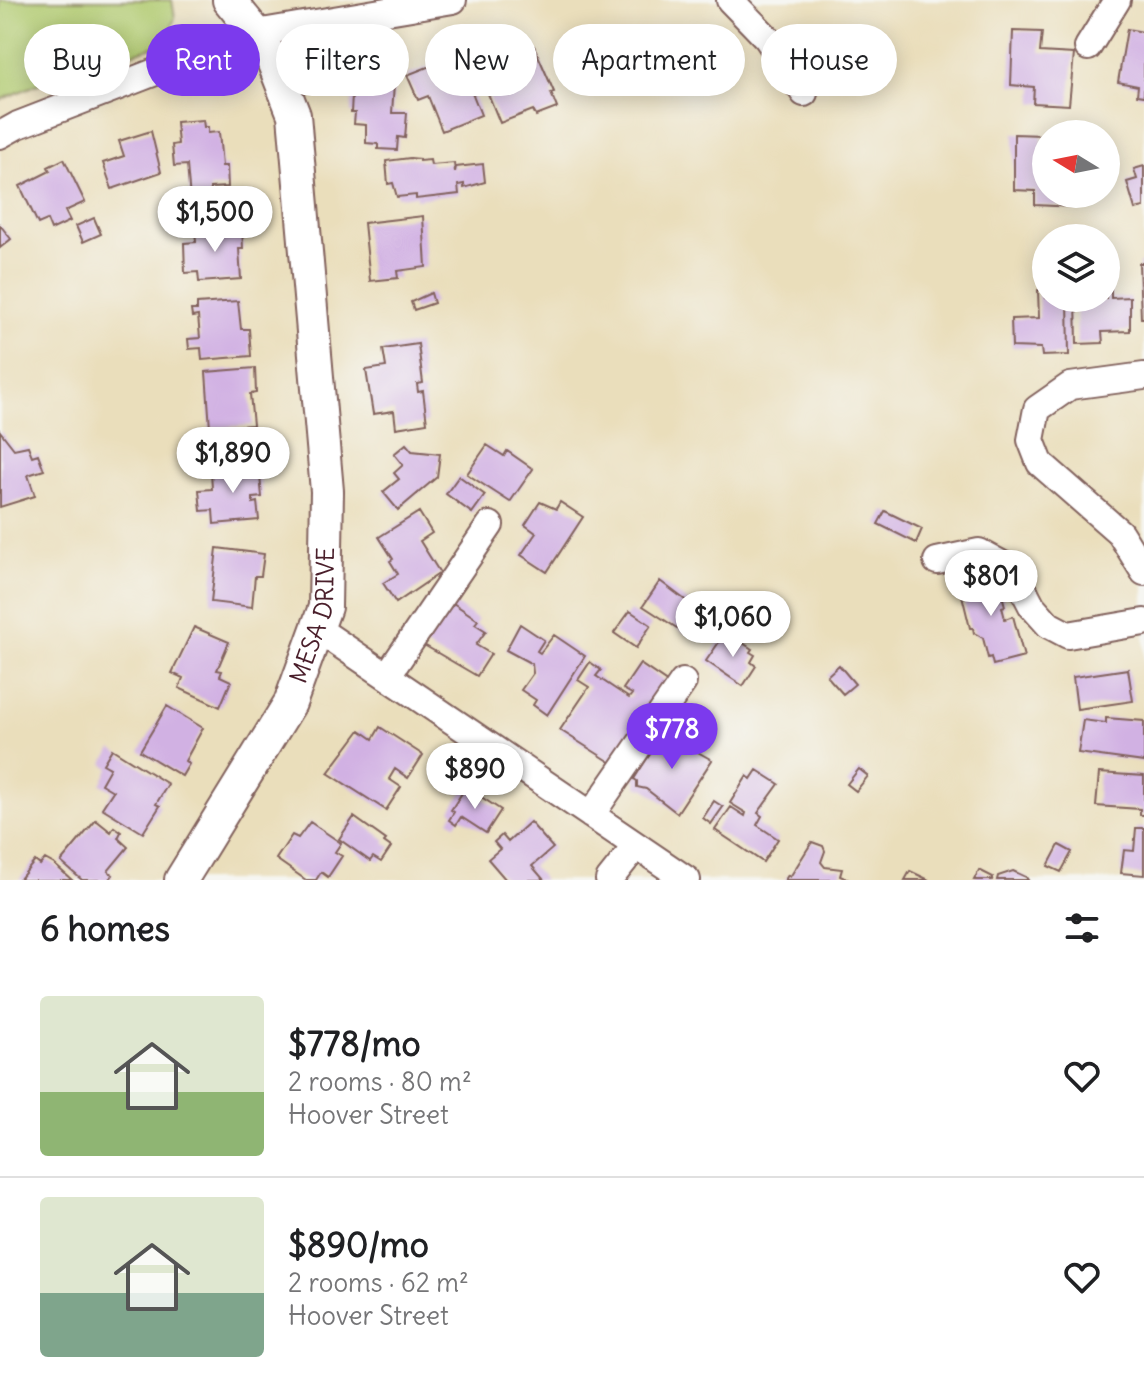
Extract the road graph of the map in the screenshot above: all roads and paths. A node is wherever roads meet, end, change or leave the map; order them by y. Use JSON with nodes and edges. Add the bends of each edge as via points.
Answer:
{"nodes":[{"id":1,"x":229,"y":0,"type":"edge"},
{"id":2,"x":453,"y":0,"type":"edge"},
{"id":3,"x":730,"y":0,"type":"edge"},
{"id":4,"x":1117,"y":0,"type":"edge"},
{"id":5,"x":249,"y":24,"type":"edge"},
{"id":6,"x":260,"y":32,"type":"edge"},
{"id":7,"x":761,"y":32,"type":"edge"},
{"id":8,"x":260,"y":40,"type":"edge"},
{"id":9,"x":1088,"y":47,"type":"dead end"},
{"id":10,"x":146,"y":76,"type":"edge"},
{"id":11,"x":0,"y":135,"type":"edge"},
{"id":12,"x":1144,"y":376,"type":"edge"},
{"id":13,"x":490,"y":525,"type":"dead end"},
{"id":14,"x":937,"y":561,"type":"dead end"},
{"id":15,"x":1144,"y":572,"type":"edge"},
{"id":16,"x":1144,"y":622,"type":"edge"},
{"id":17,"x":319,"y":630,"type":"junction"},
{"id":18,"x":387,"y":676,"type":"junction"},
{"id":19,"x":683,"y":682,"type":"dead end"},
{"id":20,"x":591,"y":815,"type":"junction"},
{"id":21,"x":636,"y":846,"type":"junction"},
{"id":22,"x":181,"y":880,"type":"edge"},
{"id":23,"x":609,"y":880,"type":"edge"},
{"id":24,"x":687,"y":880,"type":"edge"}],
"edges":[{"from":1,"to":5,"type":"main road","name":"MESA DRIVE"},
{"from":2,"to":6,"type":"street"},
{"from":3,"to":7,"type":"street"},
{"from":4,"to":9,"type":"street"},
{"from":8,"to":17,"type":"main road","name":"MESA DRIVE","via":[[294,115],[327,491],[325,607]]},
{"from":10,"to":11,"type":"street"},
{"from":12,"to":15,"type":"street","via":[[1070,386],[1037,409],[1031,440],[1040,463],[1120,533]]},
{"from":13,"to":18,"type":"street"},
{"from":14,"to":16,"type":"street","via":[[979,552],[1014,571],[1032,606],[1049,625],[1068,635]]},
{"from":17,"to":18,"type":"street"},
{"from":17,"to":22,"type":"main road","name":"MESA DRIVE","via":[[290,703]]},
{"from":18,"to":20,"type":"street"},
{"from":19,"to":20,"type":"street"},
{"from":20,"to":21,"type":"street"},
{"from":21,"to":23,"type":"street"},
{"from":21,"to":24,"type":"street"}]}
